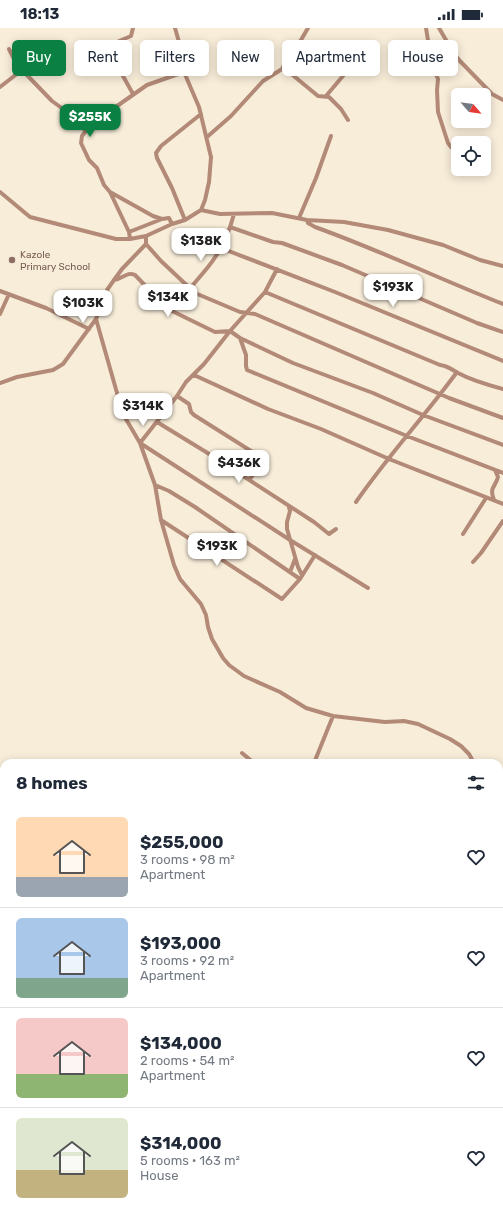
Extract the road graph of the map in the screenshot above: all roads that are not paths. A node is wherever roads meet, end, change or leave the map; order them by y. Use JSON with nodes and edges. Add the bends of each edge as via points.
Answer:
{"nodes":[{"id":1,"x":133,"y":28,"type":"edge"},
{"id":2,"x":175,"y":28,"type":"edge"},
{"id":3,"x":308,"y":28,"type":"edge"},
{"id":4,"x":426,"y":28,"type":"edge"},
{"id":5,"x":439,"y":28,"type":"edge"},
{"id":6,"x":178,"y":40,"type":"edge"},
{"id":7,"x":302,"y":40,"type":"edge"},
{"id":8,"x":9,"y":49,"type":"dead end"},
{"id":9,"x":12,"y":55,"type":"edge"},
{"id":10,"x":282,"y":69,"type":"edge"},
{"id":11,"x":14,"y":76,"type":"edge"},
{"id":12,"x":28,"y":76,"type":"edge"},
{"id":13,"x":173,"y":76,"type":"edge"},
{"id":14,"x":186,"y":76,"type":"edge"},
{"id":15,"x":294,"y":76,"type":"edge"},
{"id":16,"x":343,"y":76,"type":"edge"},
{"id":17,"x":0,"y":87,"type":"edge"},
{"id":18,"x":133,"y":94,"type":"junction"},
{"id":19,"x":326,"y":96,"type":"junction"},
{"id":20,"x":503,"y":100,"type":"edge"},
{"id":21,"x":201,"y":114,"type":"junction"},
{"id":22,"x":348,"y":120,"type":"dead end"},
{"id":23,"x":85,"y":130,"type":"junction"},
{"id":24,"x":331,"y":136,"type":"dead end"},
{"id":25,"x":207,"y":137,"type":"junction"},
{"id":26,"x":451,"y":147,"type":"edge"},
{"id":27,"x":0,"y":192,"type":"edge"},
{"id":28,"x":110,"y":192,"type":"junction"},
{"id":29,"x":201,"y":210,"type":"junction"},
{"id":30,"x":234,"y":214,"type":"junction"},
{"id":31,"x":299,"y":218,"type":"junction"},
{"id":32,"x":162,"y":219,"type":"junction"},
{"id":33,"x":185,"y":220,"type":"junction"},
{"id":34,"x":308,"y":220,"type":"junction"},
{"id":35,"x":172,"y":224,"type":"junction"},
{"id":36,"x":230,"y":227,"type":"junction"},
{"id":37,"x":129,"y":232,"type":"junction"},
{"id":38,"x":146,"y":236,"type":"junction"},
{"id":39,"x":130,"y":239,"type":"junction"},
{"id":40,"x":146,"y":244,"type":"junction"},
{"id":41,"x":221,"y":248,"type":"junction"},
{"id":42,"x":503,"y":266,"type":"edge"},
{"id":43,"x":277,"y":269,"type":"junction"},
{"id":44,"x":114,"y":280,"type":"junction"},
{"id":45,"x":189,"y":288,"type":"junction"},
{"id":46,"x":0,"y":291,"type":"edge"},
{"id":47,"x":265,"y":292,"type":"junction"},
{"id":48,"x":9,"y":294,"type":"junction"},
{"id":49,"x":503,"y":304,"type":"edge"},
{"id":50,"x":172,"y":311,"type":"junction"},
{"id":51,"x":247,"y":313,"type":"junction"},
{"id":52,"x":0,"y":314,"type":"edge"},
{"id":53,"x":96,"y":319,"type":"junction"},
{"id":54,"x":89,"y":329,"type":"junction"},
{"id":55,"x":230,"y":331,"type":"junction"},
{"id":56,"x":503,"y":332,"type":"edge"},
{"id":57,"x":240,"y":338,"type":"junction"},
{"id":58,"x":503,"y":361,"type":"edge"},
{"id":59,"x":457,"y":372,"type":"junction"},
{"id":60,"x":194,"y":375,"type":"junction"},
{"id":61,"x":0,"y":383,"type":"edge"},
{"id":62,"x":503,"y":389,"type":"edge"},
{"id":63,"x":441,"y":394,"type":"junction"},
{"id":64,"x":178,"y":396,"type":"junction"},
{"id":65,"x":423,"y":415,"type":"junction"},
{"id":66,"x":503,"y":418,"type":"edge"},
{"id":67,"x":157,"y":422,"type":"junction"},
{"id":68,"x":407,"y":436,"type":"junction"},
{"id":69,"x":140,"y":443,"type":"junction"},
{"id":70,"x":503,"y":445,"type":"edge"},
{"id":71,"x":389,"y":459,"type":"junction"},
{"id":72,"x":495,"y":470,"type":"junction"},
{"id":73,"x":503,"y":473,"type":"edge"},
{"id":74,"x":248,"y":480,"type":"junction"},
{"id":75,"x":155,"y":484,"type":"junction"},
{"id":76,"x":486,"y":498,"type":"junction"},
{"id":77,"x":494,"y":500,"type":"junction"},
{"id":78,"x":356,"y":502,"type":"dead end"},
{"id":79,"x":503,"y":504,"type":"edge"},
{"id":80,"x":289,"y":507,"type":"junction"},
{"id":81,"x":161,"y":520,"type":"junction"},
{"id":82,"x":503,"y":521,"type":"edge"},
{"id":83,"x":336,"y":529,"type":"dead end"},
{"id":84,"x":463,"y":534,"type":"dead end"},
{"id":85,"x":290,"y":540,"type":"junction"},
{"id":86,"x":315,"y":555,"type":"junction"},
{"id":87,"x":295,"y":558,"type":"junction"},
{"id":88,"x":473,"y":562,"type":"dead end"},
{"id":89,"x":290,"y":572,"type":"junction"},
{"id":90,"x":301,"y":577,"type":"junction"},
{"id":91,"x":368,"y":588,"type":"dead end"},
{"id":92,"x":333,"y":716,"type":"junction"},
{"id":93,"x":242,"y":753,"type":"dead end"},
{"id":94,"x":249,"y":759,"type":"edge"},
{"id":95,"x":316,"y":759,"type":"edge"},
{"id":96,"x":472,"y":759,"type":"edge"}],
"edges":[{"from":1,"to":18,"type":"street","via":[[131,36],[108,48]]},
{"from":2,"to":6,"type":"street"},
{"from":3,"to":7,"type":"street"},
{"from":4,"to":26,"type":"street","via":[[432,65],[438,79],[438,112]]},
{"from":5,"to":20,"type":"street","via":[[459,60],[492,94]]},
{"from":8,"to":9,"type":"street"},
{"from":10,"to":25,"type":"street","via":[[264,81],[232,116]]},
{"from":11,"to":17,"type":"street"},
{"from":12,"to":23,"type":"street"},
{"from":13,"to":18,"type":"street","via":[[147,85]]},
{"from":14,"to":21,"type":"street"},
{"from":15,"to":19,"type":"street","via":[[318,96]]},
{"from":16,"to":19,"type":"street"},
{"from":18,"to":23,"type":"street"},
{"from":19,"to":22,"type":"street","via":[[341,109]]},
{"from":21,"to":25,"type":"street"},
{"from":21,"to":33,"type":"street","via":[[161,146],[156,153]]},
{"from":23,"to":28,"type":"street","via":[[81,143]]},
{"from":24,"to":31,"type":"street"},
{"from":25,"to":29,"type":"street","via":[[211,164],[208,189]]},
{"from":27,"to":39,"type":"street","via":[[30,217],[102,236]]},
{"from":28,"to":32,"type":"street"},
{"from":28,"to":37,"type":"street"},
{"from":29,"to":30,"type":"street"},
{"from":29,"to":33,"type":"street"},
{"from":30,"to":31,"type":"street","via":[[272,213]]},
{"from":30,"to":36,"type":"street"},
{"from":31,"to":34,"type":"street"},
{"from":32,"to":35,"type":"street","via":[[169,218]]},
{"from":32,"to":37,"type":"street"},
{"from":33,"to":35,"type":"street"},
{"from":34,"to":42,"type":"street","via":[[344,222],[395,231]]},
{"from":34,"to":49,"type":"street","via":[[315,227]]},
{"from":35,"to":38,"type":"street"},
{"from":36,"to":41,"type":"street"},
{"from":36,"to":56,"type":"street","via":[[342,265]]},
{"from":37,"to":39,"type":"street"},
{"from":38,"to":39,"type":"street"},
{"from":38,"to":40,"type":"street"},
{"from":40,"to":44,"type":"street"},
{"from":40,"to":45,"type":"street"},
{"from":41,"to":43,"type":"street"},
{"from":41,"to":45,"type":"street"},
{"from":43,"to":47,"type":"street"},
{"from":43,"to":58,"type":"street"},
{"from":44,"to":50,"type":"street","via":[[132,273]]},
{"from":44,"to":53,"type":"street","via":[[107,290]]},
{"from":45,"to":50,"type":"street"},
{"from":45,"to":51,"type":"street","via":[[204,297]]},
{"from":46,"to":48,"type":"street"},
{"from":47,"to":51,"type":"street"},
{"from":47,"to":59,"type":"street"},
{"from":48,"to":52,"type":"street"},
{"from":48,"to":54,"type":"street","via":[[46,308]]},
{"from":50,"to":55,"type":"street","via":[[215,332]]},
{"from":51,"to":55,"type":"street"},
{"from":51,"to":63,"type":"street","via":[[255,314]]},
{"from":53,"to":54,"type":"street"},
{"from":53,"to":69,"type":"street","via":[[123,414]]},
{"from":54,"to":61,"type":"street","via":[[66,361],[57,368]]},
{"from":55,"to":57,"type":"street"},
{"from":55,"to":60,"type":"street"},
{"from":57,"to":65,"type":"street","via":[[294,363]]},
{"from":57,"to":68,"type":"street","via":[[246,355],[247,370]]},
{"from":59,"to":62,"type":"street"},
{"from":59,"to":63,"type":"street"},
{"from":60,"to":64,"type":"street","via":[[186,382]]},
{"from":60,"to":71,"type":"street"},
{"from":63,"to":65,"type":"street"},
{"from":63,"to":66,"type":"street"},
{"from":64,"to":67,"type":"street"},
{"from":64,"to":74,"type":"street","via":[[189,404],[194,415],[262,458],[263,462]]},
{"from":65,"to":68,"type":"street"},
{"from":65,"to":70,"type":"street"},
{"from":67,"to":69,"type":"street"},
{"from":67,"to":74,"type":"street"},
{"from":68,"to":71,"type":"street"},
{"from":68,"to":72,"type":"street"},
{"from":69,"to":75,"type":"street"},
{"from":69,"to":85,"type":"street"},
{"from":71,"to":76,"type":"street"},
{"from":71,"to":78,"type":"street"},
{"from":72,"to":73,"type":"street"},
{"from":72,"to":77,"type":"street","via":[[498,477],[491,489]]},
{"from":74,"to":80,"type":"street"},
{"from":75,"to":81,"type":"street"},
{"from":75,"to":89,"type":"street","via":[[194,507]]},
{"from":76,"to":77,"type":"street"},
{"from":76,"to":84,"type":"street"},
{"from":77,"to":79,"type":"street"},
{"from":80,"to":83,"type":"street","via":[[329,534]]},
{"from":80,"to":85,"type":"street","via":[[286,526]]},
{"from":81,"to":90,"type":"street","via":[[282,600]]},
{"from":81,"to":92,"type":"street","via":[[180,579],[201,604],[212,639],[229,665],[244,676],[280,692],[306,708]]},
{"from":82,"to":88,"type":"street"},
{"from":85,"to":86,"type":"street"},
{"from":85,"to":87,"type":"street"},
{"from":86,"to":90,"type":"street"},
{"from":86,"to":91,"type":"street"},
{"from":87,"to":89,"type":"street"},
{"from":87,"to":90,"type":"street"},
{"from":89,"to":90,"type":"street"},
{"from":92,"to":95,"type":"street"},
{"from":92,"to":96,"type":"street","via":[[411,722],[450,739],[461,746]]},
{"from":93,"to":94,"type":"street"}]}
